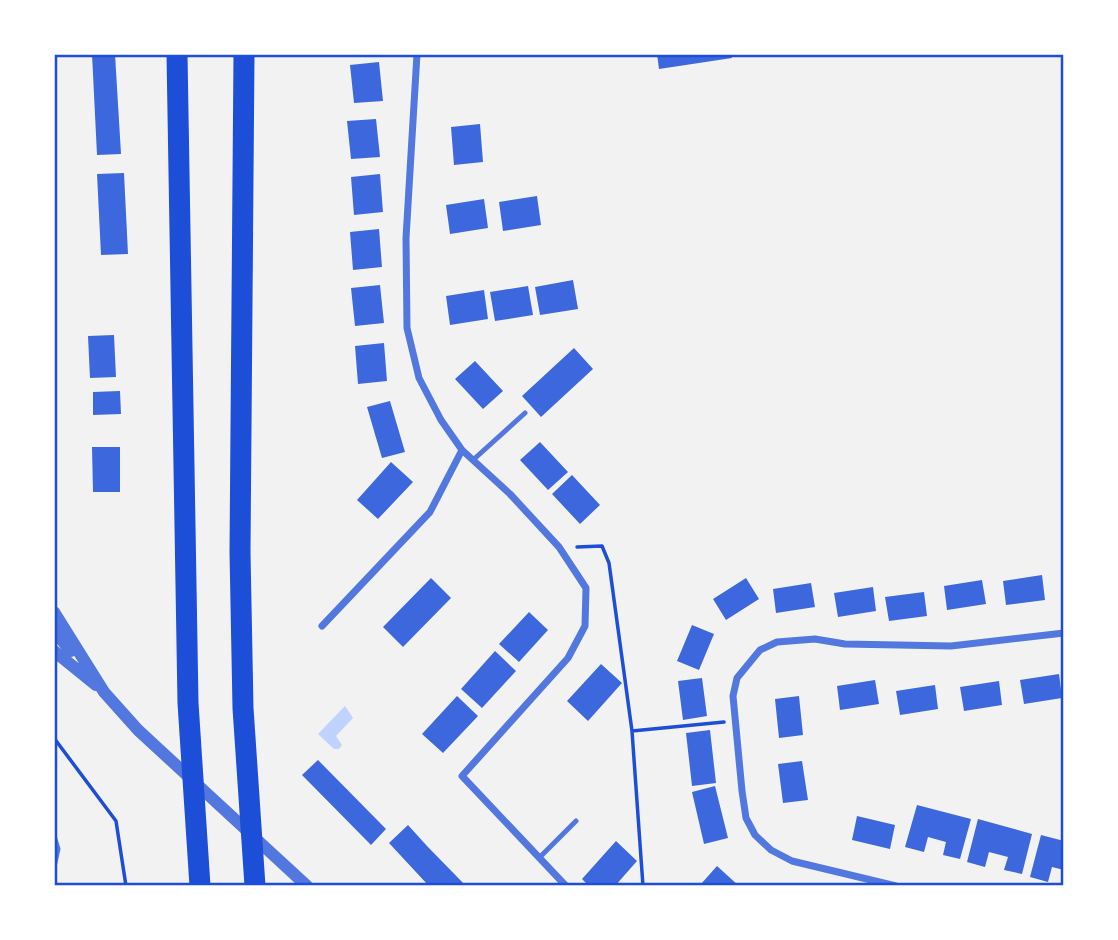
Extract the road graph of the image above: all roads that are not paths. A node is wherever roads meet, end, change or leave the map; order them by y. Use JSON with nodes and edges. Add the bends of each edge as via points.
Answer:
{"nodes":[{"id":1,"x":177,"y":54,"type":"edge"},
{"id":2,"x":244,"y":54,"type":"edge"},
{"id":3,"x":417,"y":54,"type":"edge"},
{"id":4,"x":525,"y":413,"type":"dead end"},
{"id":5,"x":462,"y":450,"type":"junction"},
{"id":6,"x":473,"y":460,"type":"junction"},
{"id":7,"x":54,"y":612,"type":"edge"},
{"id":8,"x":322,"y":626,"type":"dead end"},
{"id":9,"x":54,"y":631,"type":"edge"},
{"id":10,"x":1064,"y":632,"type":"edge"},
{"id":11,"x":54,"y":651,"type":"edge"},
{"id":12,"x":104,"y":692,"type":"junction"},
{"id":13,"x":576,"y":821,"type":"dead end"},
{"id":14,"x":54,"y":836,"type":"edge"},
{"id":15,"x":539,"y":858,"type":"junction"},
{"id":16,"x":54,"y":867,"type":"edge"},
{"id":17,"x":200,"y":886,"type":"edge"},
{"id":18,"x":255,"y":886,"type":"edge"},
{"id":19,"x":307,"y":886,"type":"edge"},
{"id":20,"x":566,"y":886,"type":"edge"},
{"id":21,"x":896,"y":886,"type":"edge"}],
"edges":[{"from":1,"to":17,"type":"highway","via":[[188,703]]},
{"from":2,"to":18,"type":"highway","via":[[240,552],[243,708]]},
{"from":3,"to":5,"type":"street","via":[[406,238],[407,328],[419,378]]},
{"from":4,"to":6,"type":"lane"},
{"from":5,"to":6,"type":"street"},
{"from":5,"to":8,"type":"street","via":[[430,512]]},
{"from":6,"to":15,"type":"street","via":[[559,547],[586,588],[585,626],[568,658],[462,776]]},
{"from":7,"to":12,"type":"street"},
{"from":9,"to":12,"type":"street"},
{"from":10,"to":21,"type":"street","via":[[951,646],[815,639],[776,642],[760,650],[737,678],[733,696],[746,818],[755,835],[792,861]]},
{"from":11,"to":12,"type":"street"},
{"from":12,"to":19,"type":"street","via":[[138,730]]},
{"from":13,"to":15,"type":"lane"},
{"from":14,"to":16,"type":"lane","via":[[58,849]]},
{"from":15,"to":20,"type":"street"}]}
